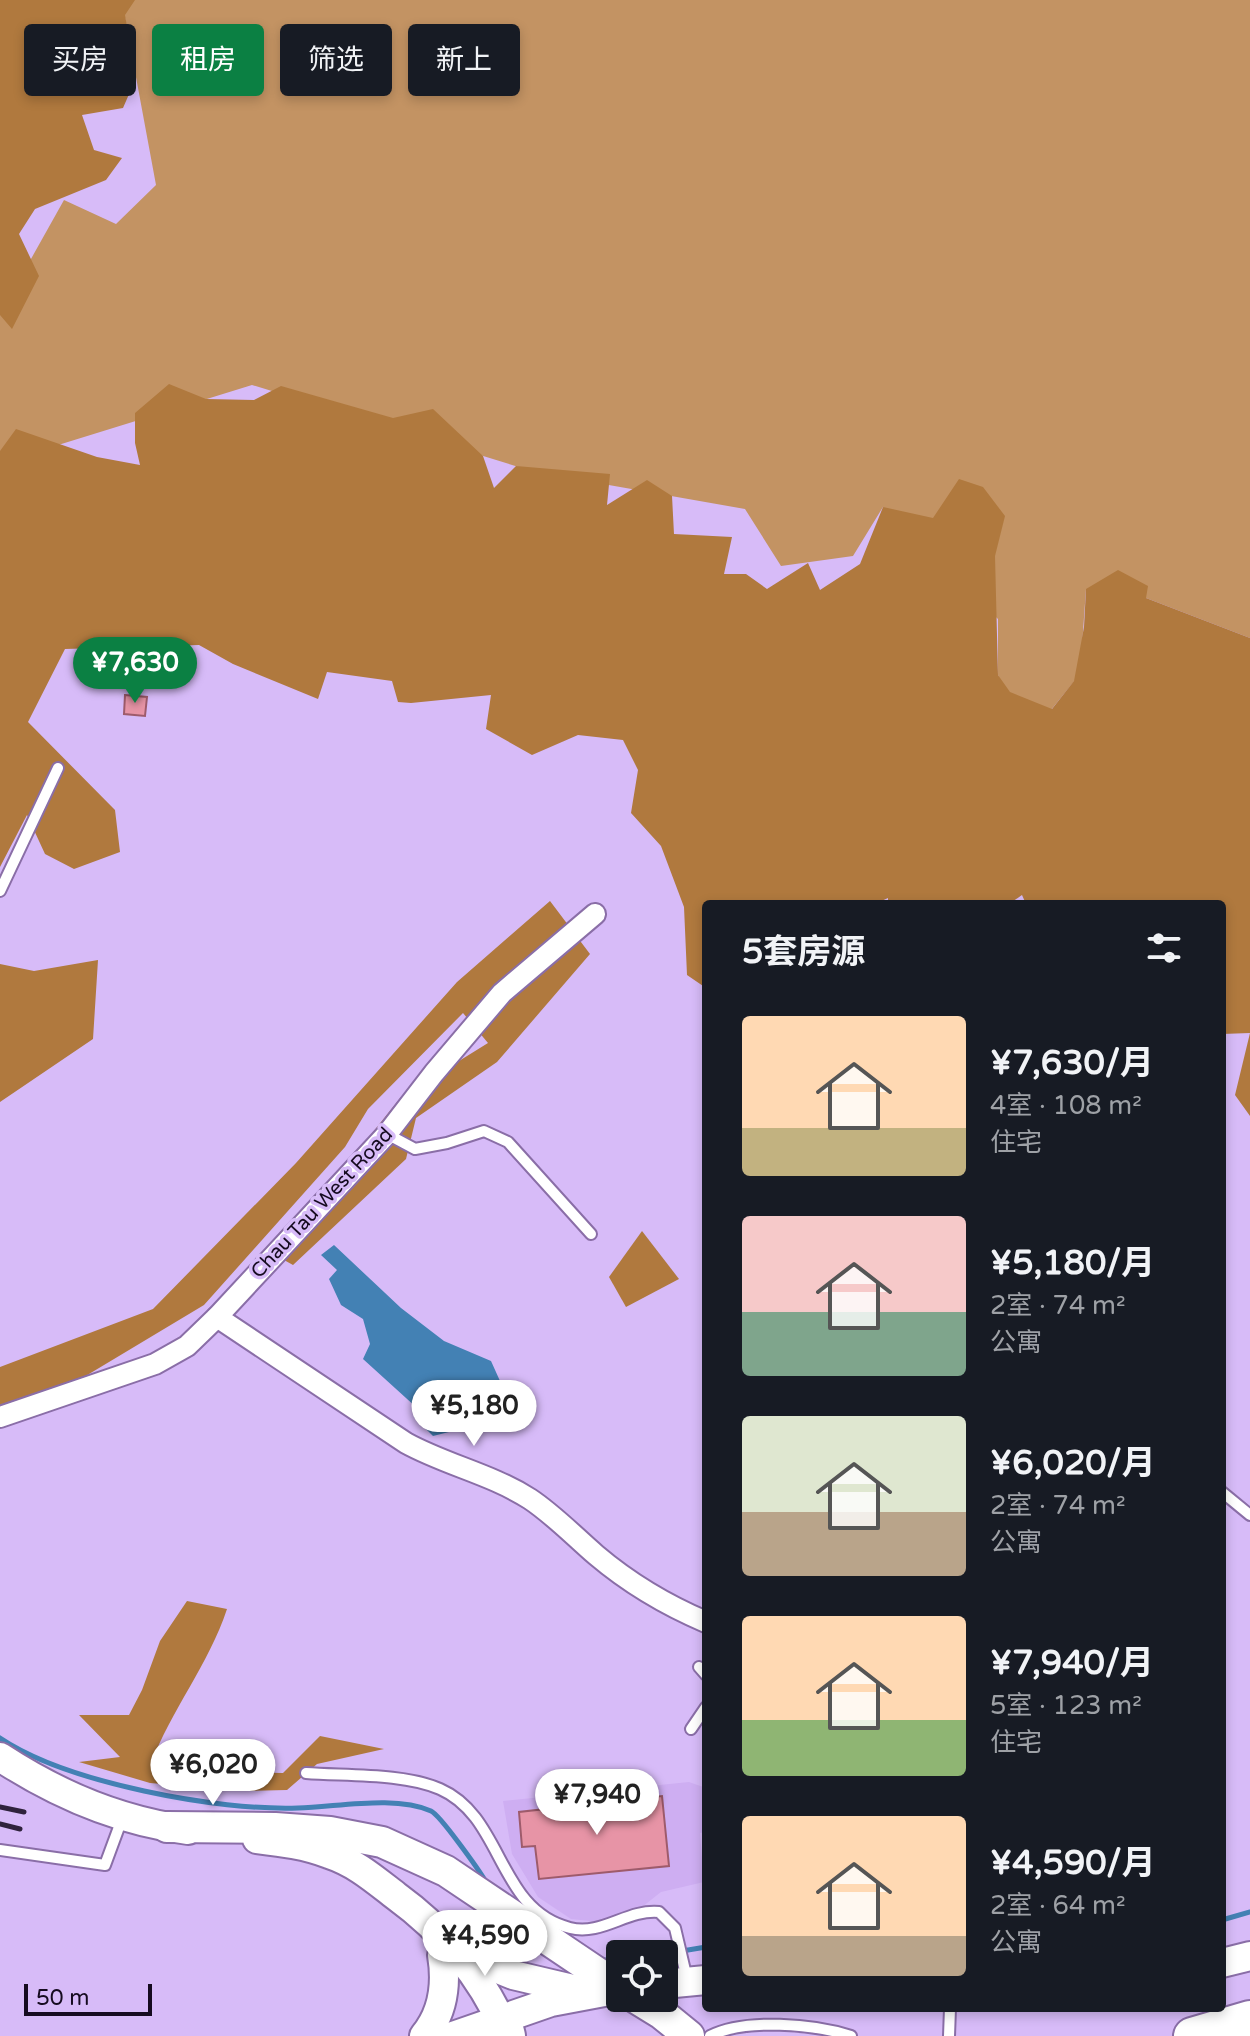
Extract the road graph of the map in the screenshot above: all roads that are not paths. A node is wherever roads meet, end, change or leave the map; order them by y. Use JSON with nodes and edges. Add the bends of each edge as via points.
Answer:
{"nodes":[{"id":1,"x":58,"y":768,"type":"dead end"},
{"id":2,"x":0,"y":891,"type":"edge"},
{"id":3,"x":595,"y":914,"type":"dead end"},
{"id":4,"x":387,"y":1134,"type":"junction"},
{"id":5,"x":591,"y":1234,"type":"dead end"},
{"id":6,"x":217,"y":1317,"type":"junction"},
{"id":7,"x":0,"y":1417,"type":"edge"},
{"id":8,"x":1226,"y":1495,"type":"edge"},
{"id":9,"x":1250,"y":1515,"type":"edge"},
{"id":10,"x":702,"y":1620,"type":"edge"},
{"id":11,"x":702,"y":1713,"type":"edge"},
{"id":12,"x":691,"y":1729,"type":"dead end"},
{"id":13,"x":0,"y":1757,"type":"edge"},
{"id":14,"x":306,"y":1773,"type":"dead end"},
{"id":15,"x":123,"y":1817,"type":"junction"},
{"id":16,"x":167,"y":1827,"type":"junction"},
{"id":17,"x":0,"y":1850,"type":"edge"},
{"id":18,"x":452,"y":1955,"type":"junction"},
{"id":19,"x":1250,"y":1956,"type":"edge"},
{"id":20,"x":1226,"y":1962,"type":"edge"},
{"id":21,"x":686,"y":1982,"type":"edge"},
{"id":22,"x":606,"y":1984,"type":"edge"},
{"id":23,"x":606,"y":1991,"type":"edge"},
{"id":24,"x":606,"y":1994,"type":"edge"},
{"id":25,"x":659,"y":2012,"type":"edge"},
{"id":26,"x":950,"y":2012,"type":"edge"},
{"id":27,"x":1250,"y":2021,"type":"edge"},
{"id":28,"x":496,"y":2031,"type":"edge"},
{"id":29,"x":424,"y":2036,"type":"edge"},
{"id":30,"x":453,"y":2036,"type":"edge"},
{"id":31,"x":689,"y":2036,"type":"edge"},
{"id":32,"x":710,"y":2036,"type":"edge"},
{"id":33,"x":851,"y":2036,"type":"edge"},
{"id":34,"x":949,"y":2036,"type":"edge"},
{"id":35,"x":1192,"y":2036,"type":"edge"},
{"id":36,"x":1216,"y":2036,"type":"edge"}],
"edges":[{"from":1,"to":2,"type":"lane"},
{"from":3,"to":4,"type":"street","name":"Chau Tau West Road","via":[[502,993]]},
{"from":4,"to":5,"type":"lane","via":[[415,1149],[484,1131],[508,1142]]},
{"from":4,"to":6,"type":"street","name":"Chau Tau West Road"},
{"from":6,"to":7,"type":"street","name":"Chau Tau West Road","via":[[166,1359]]},
{"from":6,"to":10,"type":"street","via":[[406,1443],[526,1496],[637,1585]]},
{"from":8,"to":9,"type":"lane"},
{"from":11,"to":12,"type":"lane"},
{"from":13,"to":15,"type":"street","via":[[69,1797]]},
{"from":14,"to":21,"type":"lane","via":[[387,1778],[441,1789],[480,1825],[532,1908],[559,1924],[583,1930],[659,1912],[675,1928]]},
{"from":15,"to":16,"type":"street"},
{"from":15,"to":17,"type":"lane","via":[[105,1865]]},
{"from":16,"to":18,"type":"street","via":[[290,1843],[358,1867],[394,1894]]},
{"from":16,"to":22,"type":"main road","via":[[330,1832],[411,1854],[461,1881]]},
{"from":18,"to":23,"type":"street","via":[[578,1991]]},
{"from":18,"to":28,"type":"street"},
{"from":18,"to":29,"type":"street","via":[[445,1991]]},
{"from":19,"to":20,"type":"street"},
{"from":24,"to":28,"type":"street"},
{"from":25,"to":31,"type":"main road"},
{"from":26,"to":34,"type":"lane"},
{"from":27,"to":35,"type":"highway"},
{"from":27,"to":36,"type":"highway"},
{"from":28,"to":30,"type":"street"},
{"from":32,"to":33,"type":"lane","via":[[725,2029],[776,2026],[808,2026]]}]}
